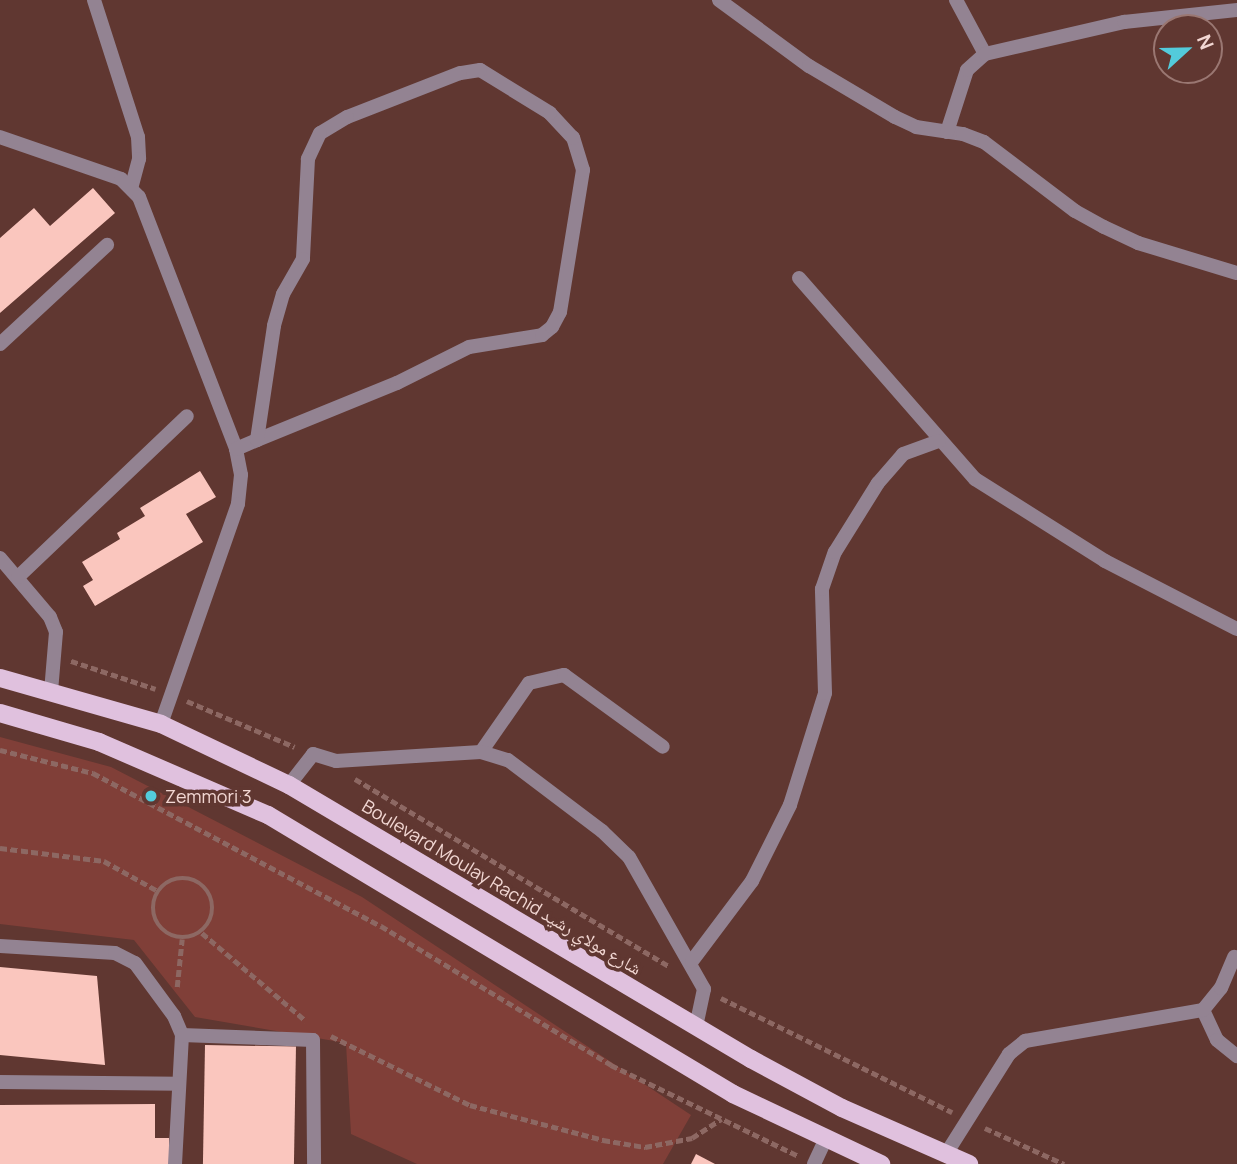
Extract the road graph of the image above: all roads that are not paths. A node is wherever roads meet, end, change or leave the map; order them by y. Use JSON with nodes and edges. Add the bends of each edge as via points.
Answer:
{"nodes":[{"id":1,"x":94,"y":0,"type":"edge"},
{"id":2,"x":719,"y":0,"type":"edge"},
{"id":3,"x":956,"y":0,"type":"edge"},
{"id":4,"x":1209,"y":0,"type":"edge"},
{"id":5,"x":1230,"y":11,"type":"edge"},
{"id":6,"x":985,"y":54,"type":"junction"},
{"id":7,"x":947,"y":132,"type":"junction"},
{"id":8,"x":0,"y":137,"type":"edge"},
{"id":9,"x":131,"y":188,"type":"junction"},
{"id":10,"x":107,"y":245,"type":"dead end"},
{"id":11,"x":1237,"y":273,"type":"edge"},
{"id":12,"x":799,"y":278,"type":"dead end"},
{"id":13,"x":0,"y":344,"type":"edge"},
{"id":14,"x":187,"y":416,"type":"dead end"},
{"id":15,"x":257,"y":440,"type":"junction"},
{"id":16,"x":939,"y":441,"type":"junction"},
{"id":17,"x":236,"y":449,"type":"junction"},
{"id":18,"x":0,"y":558,"type":"edge"},
{"id":19,"x":18,"y":577,"type":"junction"},
{"id":20,"x":1237,"y":629,"type":"edge"},
{"id":21,"x":0,"y":678,"type":"edge"},
{"id":22,"x":51,"y":691,"type":"junction"},
{"id":23,"x":0,"y":713,"type":"edge"},
{"id":24,"x":161,"y":724,"type":"junction"},
{"id":25,"x":663,"y":747,"type":"dead end"},
{"id":26,"x":481,"y":752,"type":"junction"},
{"id":27,"x":289,"y":785,"type":"junction"},
{"id":28,"x":0,"y":946,"type":"edge"},
{"id":29,"x":1234,"y":957,"type":"dead end"},
{"id":30,"x":692,"y":961,"type":"junction"},
{"id":31,"x":1203,"y":1010,"type":"junction"},
{"id":32,"x":696,"y":1027,"type":"junction"},
{"id":33,"x":182,"y":1035,"type":"junction"},
{"id":34,"x":1237,"y":1056,"type":"edge"},
{"id":35,"x":0,"y":1082,"type":"edge"},
{"id":36,"x":179,"y":1084,"type":"junction"},
{"id":37,"x":826,"y":1138,"type":"junction"},
{"id":38,"x":946,"y":1154,"type":"junction"},
{"id":39,"x":175,"y":1164,"type":"edge"},
{"id":40,"x":314,"y":1164,"type":"edge"},
{"id":41,"x":814,"y":1164,"type":"edge"},
{"id":42,"x":881,"y":1164,"type":"edge"},
{"id":43,"x":969,"y":1164,"type":"edge"}],
"edges":[{"from":1,"to":9,"type":"street","via":[[138,137],[139,159]]},
{"from":2,"to":7,"type":"street","via":[[809,66],[895,117]]},
{"from":3,"to":6,"type":"street"},
{"from":4,"to":5,"type":"street"},
{"from":5,"to":6,"type":"street","via":[[1124,22]]},
{"from":6,"to":7,"type":"street","via":[[967,70]]},
{"from":7,"to":11,"type":"street","via":[[984,142],[1075,211],[1127,238]]},
{"from":8,"to":9,"type":"street","via":[[101,170]]},
{"from":9,"to":17,"type":"street","via":[[145,210]]},
{"from":10,"to":13,"type":"street"},
{"from":12,"to":16,"type":"street"},
{"from":14,"to":19,"type":"street"},
{"from":15,"to":15,"type":"street","via":[[405,379],[468,347],[542,335],[551,327],[560,312],[583,170],[573,138],[550,113],[480,70],[423,88],[320,133],[308,159],[303,258],[274,326]]},
{"from":15,"to":17,"type":"street"},
{"from":16,"to":20,"type":"street","via":[[975,480],[1004,501],[1105,561]]},
{"from":16,"to":30,"type":"street","via":[[903,454],[878,483],[835,552],[822,589],[825,693],[790,806],[752,881]]},
{"from":17,"to":24,"type":"street","via":[[241,475],[238,504]]},
{"from":18,"to":19,"type":"street"},
{"from":19,"to":22,"type":"street","via":[[50,617],[56,632]]},
{"from":21,"to":22,"type":"main road","name":"Boulevard Moulay Rachid شارع مولاي رشيد"},
{"from":22,"to":24,"type":"main road","name":"Boulevard Moulay Rachid شارع مولاي رشيد"},
{"from":23,"to":37,"type":"main road","via":[[99,742],[268,815],[733,1094]]},
{"from":24,"to":27,"type":"main road","name":"Boulevard Moulay Rachid شارع مولاي رشيد"},
{"from":25,"to":26,"type":"street","via":[[564,675],[529,682]]},
{"from":26,"to":27,"type":"street","via":[[336,761],[313,754]]},
{"from":26,"to":30,"type":"street","via":[[508,760],[618,844]]},
{"from":27,"to":32,"type":"main road","name":"Boulevard Moulay Rachid شارع مولاي رشيد"},
{"from":28,"to":33,"type":"street","via":[[128,957],[174,1016]]},
{"from":29,"to":31,"type":"street","via":[[1221,988]]},
{"from":30,"to":32,"type":"street","via":[[704,989]]},
{"from":31,"to":34,"type":"street","via":[[1217,1040]]},
{"from":31,"to":38,"type":"street","via":[[1025,1041],[1009,1054]]},
{"from":32,"to":38,"type":"main road","name":"Boulevard Moulay Rachid شارع مولاي رشيد","via":[[842,1108]]},
{"from":33,"to":36,"type":"street"},
{"from":33,"to":40,"type":"street","via":[[312,1033]]},
{"from":35,"to":36,"type":"street"},
{"from":36,"to":39,"type":"street"},
{"from":37,"to":41,"type":"street"},
{"from":37,"to":42,"type":"main road"},
{"from":38,"to":43,"type":"main road","name":"Boulevard Moulay Rachid شارع مولاي رشيد"}]}
